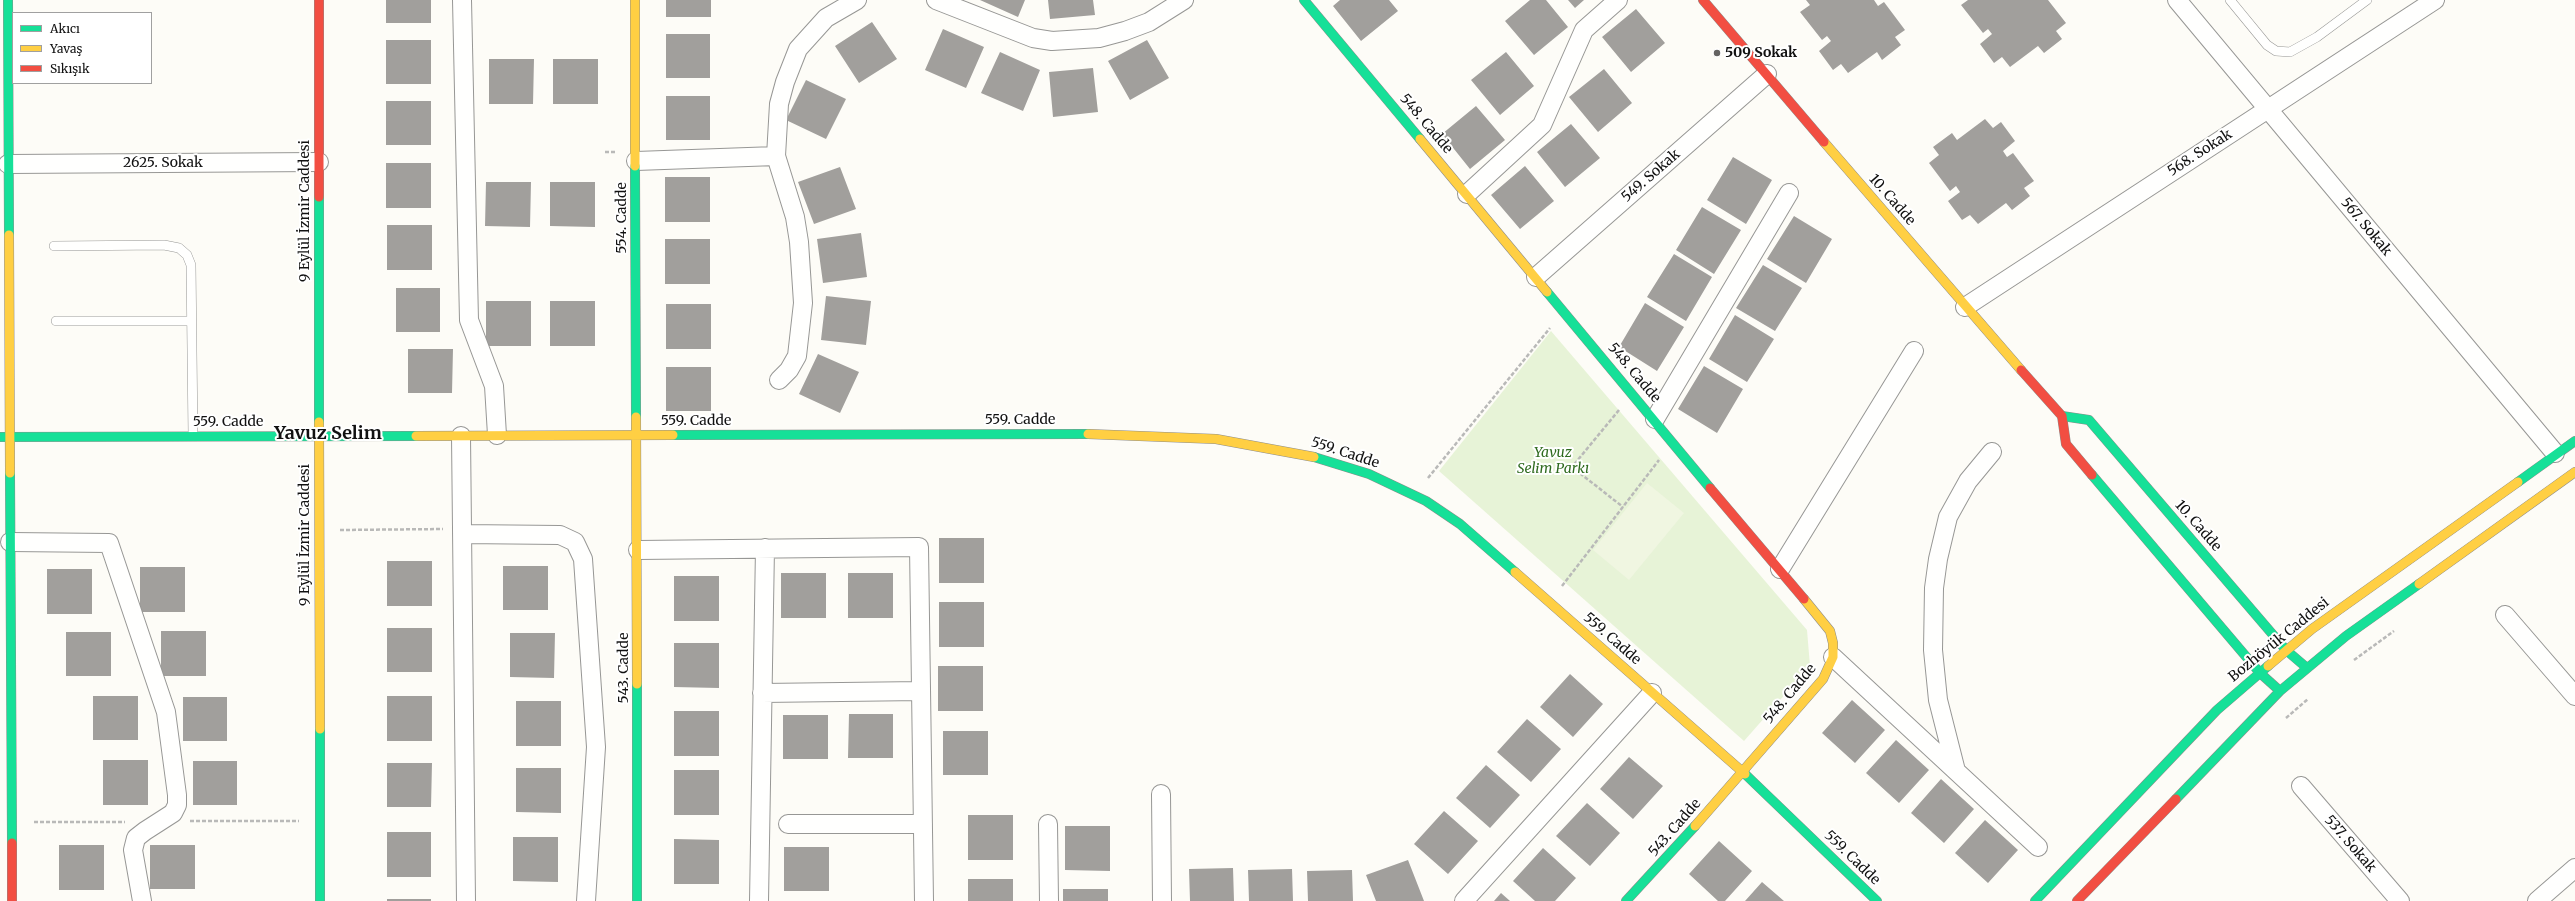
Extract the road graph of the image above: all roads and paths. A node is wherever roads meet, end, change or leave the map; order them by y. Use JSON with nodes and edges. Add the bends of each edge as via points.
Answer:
{"nodes":[{"id":1,"x":319,"y":0,"type":"edge"},
{"id":2,"x":462,"y":0,"type":"edge"},
{"id":3,"x":635,"y":0,"type":"edge"},
{"id":4,"x":857,"y":0,"type":"edge"},
{"id":5,"x":936,"y":0,"type":"edge"},
{"id":6,"x":1184,"y":0,"type":"edge"},
{"id":7,"x":1304,"y":0,"type":"edge"},
{"id":8,"x":1618,"y":0,"type":"edge"},
{"id":9,"x":2177,"y":0,"type":"edge"},
{"id":10,"x":2230,"y":0,"type":"edge"},
{"id":11,"x":2367,"y":0,"type":"edge"},
{"id":12,"x":2435,"y":0,"type":"edge"},
{"id":13,"x":1708,"y":2,"type":"edge"},
{"id":14,"x":5,"y":4,"type":"edge"},
{"id":15,"x":1767,"y":74,"type":"junction"},
{"id":16,"x":2267,"y":110,"type":"junction"},
{"id":17,"x":776,"y":156,"type":"junction"},
{"id":18,"x":636,"y":161,"type":"junction"},
{"id":19,"x":319,"y":162,"type":"junction"},
{"id":20,"x":8,"y":164,"type":"junction"},
{"id":21,"x":1789,"y":193,"type":"dead end"},
{"id":22,"x":1467,"y":194,"type":"junction"},
{"id":23,"x":54,"y":246,"type":"dead end"},
{"id":24,"x":1536,"y":277,"type":"junction"},
{"id":25,"x":1965,"y":307,"type":"junction"},
{"id":26,"x":1564,"y":310,"type":"junction"},
{"id":27,"x":56,"y":322,"type":"dead end"},
{"id":28,"x":191,"y":322,"type":"junction"},
{"id":29,"x":1914,"y":352,"type":"dead end"},
{"id":30,"x":779,"y":380,"type":"dead end"},
{"id":31,"x":1632,"y":393,"type":"junction"},
{"id":32,"x":2062,"y":416,"type":"junction"},
{"id":33,"x":1655,"y":419,"type":"junction"},
{"id":34,"x":497,"y":435,"type":"junction"},
{"id":35,"x":638,"y":435,"type":"junction"},
{"id":36,"x":193,"y":436,"type":"junction"},
{"id":37,"x":319,"y":436,"type":"junction"},
{"id":38,"x":460,"y":436,"type":"junction"},
{"id":39,"x":5,"y":437,"type":"edge"},
{"id":40,"x":1673,"y":441,"type":"junction"},
{"id":41,"x":2575,"y":441,"type":"edge"},
{"id":42,"x":1992,"y":452,"type":"dead end"},
{"id":43,"x":2555,"y":453,"type":"junction"},
{"id":44,"x":2575,"y":472,"type":"edge"},
{"id":45,"x":1414,"y":494,"type":"junction"},
{"id":46,"x":1624,"y":507,"type":"junction"},
{"id":47,"x":319,"y":530,"type":"junction"},
{"id":48,"x":462,"y":531,"type":"junction"},
{"id":49,"x":10,"y":542,"type":"junction"},
{"id":50,"x":765,"y":548,"type":"junction"},
{"id":51,"x":638,"y":550,"type":"junction"},
{"id":52,"x":1780,"y":569,"type":"junction"},
{"id":53,"x":1550,"y":603,"type":"junction"},
{"id":54,"x":2505,"y":615,"type":"dead end"},
{"id":55,"x":2395,"y":630,"type":"dead end"},
{"id":56,"x":2286,"y":650,"type":"junction"},
{"id":57,"x":1833,"y":657,"type":"junction"},
{"id":58,"x":2350,"y":662,"type":"dead end"},
{"id":59,"x":2307,"y":668,"type":"junction"},
{"id":60,"x":2260,"y":673,"type":"junction"},
{"id":61,"x":921,"y":691,"type":"junction"},
{"id":62,"x":2280,"y":691,"type":"junction"},
{"id":63,"x":762,"y":693,"type":"junction"},
{"id":64,"x":1652,"y":693,"type":"junction"},
{"id":65,"x":2312,"y":695,"type":"dead end"},
{"id":66,"x":2575,"y":696,"type":"edge"},
{"id":67,"x":2281,"y":723,"type":"dead end"},
{"id":68,"x":1956,"y":771,"type":"junction"},
{"id":69,"x":1743,"y":772,"type":"junction"},
{"id":70,"x":2301,"y":786,"type":"dead end"},
{"id":71,"x":1161,"y":794,"type":"dead end"},
{"id":72,"x":788,"y":824,"type":"dead end"},
{"id":73,"x":923,"y":824,"type":"junction"},
{"id":74,"x":1048,"y":824,"type":"dead end"},
{"id":75,"x":2038,"y":847,"type":"dead end"},
{"id":76,"x":2575,"y":868,"type":"edge"},
{"id":77,"x":12,"y":901,"type":"edge"},
{"id":78,"x":142,"y":901,"type":"edge"},
{"id":79,"x":320,"y":901,"type":"edge"},
{"id":80,"x":466,"y":901,"type":"edge"},
{"id":81,"x":586,"y":901,"type":"edge"},
{"id":82,"x":637,"y":901,"type":"edge"},
{"id":83,"x":759,"y":901,"type":"edge"},
{"id":84,"x":924,"y":901,"type":"edge"},
{"id":85,"x":1048,"y":901,"type":"edge"},
{"id":86,"x":1162,"y":901,"type":"edge"},
{"id":87,"x":1464,"y":901,"type":"edge"},
{"id":88,"x":1626,"y":901,"type":"edge"},
{"id":89,"x":1877,"y":901,"type":"edge"},
{"id":90,"x":2035,"y":901,"type":"edge"},
{"id":91,"x":2077,"y":901,"type":"edge"},
{"id":92,"x":2400,"y":901,"type":"edge"},
{"id":93,"x":2537,"y":901,"type":"edge"}],
"edges":[{"from":1,"to":19,"type":"street","name":"9 Eylül İzmir Caddesi"},
{"from":2,"to":34,"type":"street","via":[[469,320],[494,386]]},
{"from":3,"to":18,"type":"street","name":"554. Cadde"},
{"from":4,"to":17,"type":"street","via":[[826,18],[798,49],[779,104]]},
{"from":5,"to":6,"type":"street","via":[[1033,38],[1052,41],[1099,38],[1125,31],[1149,22]]},
{"from":7,"to":22,"type":"street","name":"548. Cadde"},
{"from":8,"to":22,"type":"street","via":[[1584,30],[1542,125]]},
{"from":9,"to":16,"type":"street","name":"567. Sokak"},
{"from":10,"to":11,"type":"lane","via":[[2268,45],[2276,51],[2290,52],[2317,37]]},
{"from":12,"to":16,"type":"street","name":"568. Sokak"},
{"from":13,"to":15,"type":"street","name":"10. Cadde"},
{"from":14,"to":20,"type":"street"},
{"from":15,"to":24,"type":"street","name":"549. Sokak"},
{"from":15,"to":25,"type":"street","name":"10. Cadde"},
{"from":16,"to":25,"type":"street","name":"568. Sokak"},
{"from":16,"to":43,"type":"street","name":"567. Sokak"},
{"from":17,"to":18,"type":"street"},
{"from":17,"to":30,"type":"street","via":[[800,242],[803,303],[797,356],[790,370]]},
{"from":18,"to":35,"type":"street","name":"554. Cadde"},
{"from":19,"to":20,"type":"street","name":"2625. Sokak"},
{"from":19,"to":37,"type":"street","name":"9 Eylül İzmir Caddesi"},
{"from":20,"to":39,"type":"street"},
{"from":21,"to":33,"type":"street"},
{"from":22,"to":24,"type":"street","name":"548. Cadde"},
{"from":23,"to":28,"type":"lane","via":[[164,245],[178,248],[187,255],[191,265]]},
{"from":24,"to":26,"type":"street","name":"548. Cadde"},
{"from":25,"to":32,"type":"street","name":"10. Cadde"},
{"from":26,"to":31,"type":"street","name":"548. Cadde"},
{"from":26,"to":45,"type":"path"},
{"from":27,"to":28,"type":"lane"},
{"from":28,"to":36,"type":"lane"},
{"from":29,"to":52,"type":"street"},
{"from":31,"to":33,"type":"street","name":"548. Cadde"},
{"from":31,"to":46,"type":"path","via":[[1572,467]]},
{"from":32,"to":56,"type":"street","name":"10. Cadde","via":[[2089,420]]},
{"from":32,"to":60,"type":"street","via":[[2066,444]]},
{"from":33,"to":40,"type":"street","name":"548. Cadde"},
{"from":34,"to":35,"type":"street","name":"559. Cadde"},
{"from":34,"to":38,"type":"street","name":"559. Cadde"},
{"from":35,"to":45,"type":"street","name":"559. Cadde","via":[[1172,435],[1261,445],[1303,454],[1369,474]]},
{"from":35,"to":51,"type":"street","name":"543. Cadde"},
{"from":36,"to":37,"type":"street","name":"559. Cadde"},
{"from":36,"to":39,"type":"street","name":"559. Cadde"},
{"from":37,"to":38,"type":"street","name":"559. Cadde"},
{"from":37,"to":47,"type":"street","name":"9 Eylül İzmir Caddesi"},
{"from":38,"to":48,"type":"street"},
{"from":39,"to":49,"type":"street"},
{"from":40,"to":46,"type":"path"},
{"from":40,"to":52,"type":"street","name":"548. Cadde"},
{"from":41,"to":43,"type":"street","name":"Bozhöyük Caddesi"},
{"from":42,"to":68,"type":"street","via":[[1968,481],[1948,517],[1934,588],[1932,619],[1938,700]]},
{"from":43,"to":56,"type":"street","name":"Bozhöyük Caddesi"},
{"from":44,"to":59,"type":"street","via":[[2346,636]]},
{"from":45,"to":53,"type":"street","name":"559. Cadde","via":[[1460,524]]},
{"from":46,"to":53,"type":"path"},
{"from":47,"to":48,"type":"path"},
{"from":47,"to":79,"type":"street","name":"9 Eylül İzmir Caddesi"},
{"from":48,"to":80,"type":"street"},
{"from":48,"to":81,"type":"street","via":[[560,535],[575,542],[583,559],[596,747]]},
{"from":49,"to":77,"type":"street"},
{"from":49,"to":78,"type":"street","via":[[109,543],[166,712],[177,795],[177,805],[173,813],[136,838],[134,850]]},
{"from":50,"to":51,"type":"street"},
{"from":50,"to":61,"type":"street","via":[[919,547]]},
{"from":50,"to":63,"type":"street"},
{"from":51,"to":82,"type":"street","name":"543. Cadde"},
{"from":52,"to":57,"type":"street","name":"548. Cadde","via":[[1830,631]]},
{"from":53,"to":64,"type":"street","name":"559. Cadde"},
{"from":54,"to":66,"type":"street"},
{"from":55,"to":58,"type":"path"},
{"from":56,"to":59,"type":"street","name":"10. Cadde"},
{"from":56,"to":60,"type":"street","name":"Bozhöyük Caddesi"},
{"from":57,"to":68,"type":"street"},
{"from":57,"to":69,"type":"street","name":"548. Cadde","via":[[1823,679]]},
{"from":59,"to":62,"type":"street"},
{"from":60,"to":62,"type":"street"},
{"from":60,"to":90,"type":"street","name":"Bozhöyük Caddesi","via":[[2217,710]]},
{"from":61,"to":63,"type":"street"},
{"from":61,"to":73,"type":"street"},
{"from":62,"to":91,"type":"street"},
{"from":63,"to":83,"type":"street"},
{"from":64,"to":69,"type":"street","name":"559. Cadde"},
{"from":64,"to":87,"type":"street"},
{"from":65,"to":67,"type":"path"},
{"from":68,"to":75,"type":"street"},
{"from":69,"to":88,"type":"street","name":"543. Cadde"},
{"from":69,"to":89,"type":"street","name":"559. Cadde"},
{"from":70,"to":92,"type":"street","name":"537. Sokak"},
{"from":71,"to":86,"type":"street"},
{"from":72,"to":73,"type":"street"},
{"from":73,"to":84,"type":"street"},
{"from":74,"to":85,"type":"street"},
{"from":76,"to":93,"type":"street"}]}
